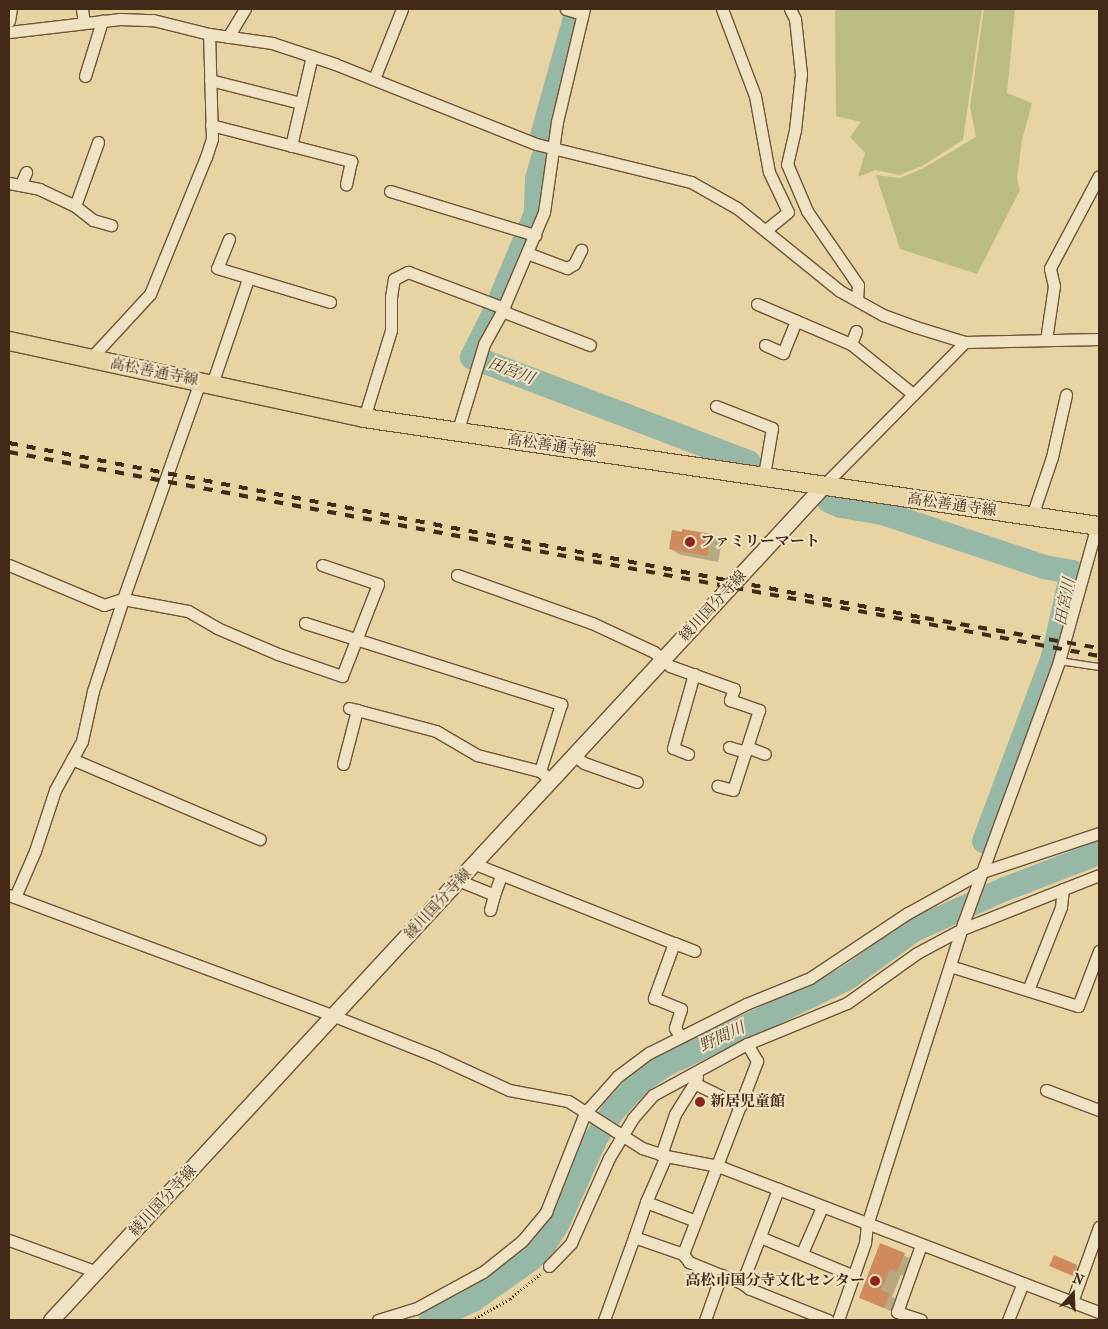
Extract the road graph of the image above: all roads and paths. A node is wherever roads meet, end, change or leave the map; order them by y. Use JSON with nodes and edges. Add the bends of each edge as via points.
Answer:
{"nodes":[{"id":1,"x":11,"y":9,"type":"edge"},
{"id":2,"x":82,"y":9,"type":"edge"},
{"id":3,"x":245,"y":9,"type":"edge"},
{"id":4,"x":402,"y":9,"type":"edge"},
{"id":5,"x":566,"y":9,"type":"edge"},
{"id":6,"x":722,"y":9,"type":"edge"},
{"id":7,"x":790,"y":9,"type":"edge"},
{"id":8,"x":583,"y":11,"type":"edge"},
{"id":9,"x":120,"y":14,"type":"edge"},
{"id":10,"x":9,"y":21,"type":"edge"},
{"id":11,"x":102,"y":21,"type":"junction"},
{"id":12,"x":84,"y":23,"type":"junction"},
{"id":13,"x":9,"y":32,"type":"edge"},
{"id":14,"x":209,"y":34,"type":"junction"},
{"id":15,"x":228,"y":37,"type":"junction"},
{"id":16,"x":312,"y":56,"type":"junction"},
{"id":17,"x":85,"y":76,"type":"dead end"},
{"id":18,"x":374,"y":79,"type":"junction"},
{"id":19,"x":210,"y":80,"type":"junction"},
{"id":20,"x":301,"y":103,"type":"junction"},
{"id":21,"x":212,"y":126,"type":"junction"},
{"id":22,"x":98,"y":142,"type":"dead end"},
{"id":23,"x":290,"y":146,"type":"junction"},
{"id":24,"x":553,"y":148,"type":"junction"},
{"id":25,"x":26,"y":172,"type":"dead end"},
{"id":26,"x":1099,"y":176,"type":"edge"},
{"id":27,"x":9,"y":183,"type":"edge"},
{"id":28,"x":21,"y":184,"type":"junction"},
{"id":29,"x":346,"y":184,"type":"dead end"},
{"id":30,"x":390,"y":191,"type":"dead end"},
{"id":31,"x":75,"y":206,"type":"junction"},
{"id":32,"x":111,"y":226,"type":"dead end"},
{"id":33,"x":766,"y":230,"type":"junction"},
{"id":34,"x":535,"y":235,"type":"junction"},
{"id":35,"x":229,"y":238,"type":"dead end"},
{"id":36,"x":581,"y":250,"type":"dead end"},
{"id":37,"x":528,"y":253,"type":"junction"},
{"id":38,"x":248,"y":279,"type":"junction"},
{"id":39,"x":857,"y":300,"type":"junction"},
{"id":40,"x":330,"y":302,"type":"dead end"},
{"id":41,"x":757,"y":304,"type":"dead end"},
{"id":42,"x":500,"y":308,"type":"junction"},
{"id":43,"x":796,"y":321,"type":"junction"},
{"id":44,"x":856,"y":331,"type":"dead end"},
{"id":45,"x":1099,"y":339,"type":"edge"},
{"id":46,"x":1046,"y":340,"type":"junction"},
{"id":47,"x":9,"y":341,"type":"edge"},
{"id":48,"x":965,"y":342,"type":"junction"},
{"id":49,"x":851,"y":344,"type":"junction"},
{"id":50,"x":590,"y":345,"type":"dead end"},
{"id":51,"x":765,"y":345,"type":"dead end"},
{"id":52,"x":90,"y":359,"type":"junction"},
{"id":53,"x":206,"y":383,"type":"junction"},
{"id":54,"x":914,"y":394,"type":"junction"},
{"id":55,"x":1066,"y":395,"type":"dead end"},
{"id":56,"x":716,"y":406,"type":"dead end"},
{"id":57,"x":364,"y":418,"type":"junction"},
{"id":58,"x":457,"y":433,"type":"junction"},
{"id":59,"x":764,"y":475,"type":"junction"},
{"id":60,"x":823,"y":486,"type":"junction"},
{"id":61,"x":1032,"y":516,"type":"junction"},
{"id":62,"x":1098,"y":526,"type":"edge"},
{"id":63,"x":9,"y":565,"type":"edge"},
{"id":64,"x":322,"y":565,"type":"dead end"},
{"id":65,"x":457,"y":575,"type":"dead end"},
{"id":66,"x":123,"y":599,"type":"junction"},
{"id":67,"x":305,"y":623,"type":"dead end"},
{"id":68,"x":358,"y":640,"type":"junction"},
{"id":69,"x":663,"y":660,"type":"junction"},
{"id":70,"x":1059,"y":661,"type":"junction"},
{"id":71,"x":1099,"y":667,"type":"edge"},
{"id":72,"x":694,"y":674,"type":"junction"},
{"id":73,"x":729,"y":747,"type":"dead end"},
{"id":74,"x":746,"y":750,"type":"junction"},
{"id":75,"x":688,"y":754,"type":"dead end"},
{"id":76,"x":764,"y":754,"type":"dead end"},
{"id":77,"x":575,"y":756,"type":"junction"},
{"id":78,"x":72,"y":759,"type":"junction"},
{"id":79,"x":343,"y":764,"type":"dead end"},
{"id":80,"x":546,"y":776,"type":"junction"},
{"id":81,"x":637,"y":782,"type":"dead end"},
{"id":82,"x":718,"y":786,"type":"dead end"},
{"id":83,"x":1099,"y":832,"type":"edge"},
{"id":84,"x":260,"y":839,"type":"dead end"},
{"id":85,"x":475,"y":864,"type":"junction"},
{"id":86,"x":981,"y":875,"type":"junction"},
{"id":87,"x":501,"y":876,"type":"junction"},
{"id":88,"x":1099,"y":876,"type":"edge"},
{"id":89,"x":460,"y":881,"type":"junction"},
{"id":90,"x":1063,"y":889,"type":"junction"},
{"id":91,"x":494,"y":895,"type":"junction"},
{"id":92,"x":12,"y":896,"type":"edge"},
{"id":93,"x":490,"y":910,"type":"dead end"},
{"id":94,"x":962,"y":927,"type":"junction"},
{"id":95,"x":674,"y":943,"type":"junction"},
{"id":96,"x":695,"y":951,"type":"dead end"},
{"id":97,"x":1099,"y":951,"type":"edge"},
{"id":98,"x":950,"y":966,"type":"junction"},
{"id":99,"x":1028,"y":990,"type":"junction"},
{"id":100,"x":334,"y":1016,"type":"junction"},
{"id":101,"x":680,"y":1036,"type":"junction"},
{"id":102,"x":747,"y":1044,"type":"junction"},
{"id":103,"x":700,"y":1068,"type":"junction"},
{"id":104,"x":694,"y":1083,"type":"junction"},
{"id":105,"x":1046,"y":1090,"type":"dead end"},
{"id":106,"x":741,"y":1106,"type":"junction"},
{"id":107,"x":1099,"y":1110,"type":"edge"},
{"id":108,"x":588,"y":1115,"type":"junction"},
{"id":109,"x":620,"y":1136,"type":"junction"},
{"id":110,"x":664,"y":1155,"type":"junction"},
{"id":111,"x":718,"y":1166,"type":"junction"},
{"id":112,"x":778,"y":1189,"type":"junction"},
{"id":113,"x":646,"y":1202,"type":"junction"},
{"id":114,"x":822,"y":1207,"type":"junction"},
{"id":115,"x":696,"y":1221,"type":"junction"},
{"id":116,"x":867,"y":1224,"type":"junction"},
{"id":117,"x":1099,"y":1227,"type":"edge"},
{"id":118,"x":634,"y":1237,"type":"junction"},
{"id":119,"x":760,"y":1237,"type":"junction"},
{"id":120,"x":9,"y":1240,"type":"edge"},
{"id":121,"x":921,"y":1245,"type":"junction"},
{"id":122,"x":802,"y":1253,"type":"junction"},
{"id":123,"x":683,"y":1254,"type":"junction"},
{"id":124,"x":549,"y":1266,"type":"joint"},
{"id":125,"x":97,"y":1272,"type":"junction"},
{"id":126,"x":721,"y":1275,"type":"junction"},
{"id":127,"x":854,"y":1276,"type":"junction"},
{"id":128,"x":742,"y":1283,"type":"junction"},
{"id":129,"x":1023,"y":1283,"type":"junction"},
{"id":130,"x":1072,"y":1302,"type":"junction"},
{"id":131,"x":1099,"y":1312,"type":"edge"},
{"id":132,"x":52,"y":1320,"type":"edge"},
{"id":133,"x":378,"y":1320,"type":"edge"},
{"id":134,"x":472,"y":1320,"type":"edge"},
{"id":135,"x":604,"y":1320,"type":"edge"},
{"id":136,"x":705,"y":1320,"type":"edge"},
{"id":137,"x":828,"y":1320,"type":"edge"},
{"id":138,"x":838,"y":1320,"type":"edge"},
{"id":139,"x":922,"y":1320,"type":"edge"},
{"id":140,"x":1008,"y":1320,"type":"edge"}],
"edges":[{"from":1,"to":10,"type":"street"},
{"from":2,"to":12,"type":"street"},
{"from":3,"to":15,"type":"street"},
{"from":4,"to":18,"type":"street"},
{"from":5,"to":8,"type":"street"},
{"from":6,"to":33,"type":"street","via":[[755,96],[768,172],[788,212]]},
{"from":7,"to":39,"type":"street","via":[[795,19],[801,74],[796,130],[787,164],[807,211],[858,286]]},
{"from":8,"to":24,"type":"street"},
{"from":9,"to":11,"type":"street"},
{"from":9,"to":14,"type":"street"},
{"from":11,"to":12,"type":"street"},
{"from":11,"to":17,"type":"street"},
{"from":12,"to":13,"type":"street"},
{"from":14,"to":15,"type":"street"},
{"from":14,"to":19,"type":"street"},
{"from":15,"to":16,"type":"street","via":[[272,43]]},
{"from":16,"to":18,"type":"street"},
{"from":16,"to":20,"type":"street"},
{"from":18,"to":24,"type":"street"},
{"from":19,"to":20,"type":"street"},
{"from":19,"to":21,"type":"street"},
{"from":20,"to":23,"type":"street"},
{"from":21,"to":23,"type":"street"},
{"from":21,"to":52,"type":"street","via":[[206,157],[150,294]]},
{"from":22,"to":31,"type":"street"},
{"from":23,"to":29,"type":"street","via":[[351,161]]},
{"from":24,"to":33,"type":"street","via":[[691,182],[737,208]]},
{"from":24,"to":34,"type":"street","via":[[544,212]]},
{"from":25,"to":28,"type":"street"},
{"from":26,"to":46,"type":"street","via":[[1050,268],[1054,286]]},
{"from":27,"to":28,"type":"street"},
{"from":28,"to":31,"type":"street"},
{"from":30,"to":34,"type":"street"},
{"from":31,"to":32,"type":"street","via":[[93,220]]},
{"from":33,"to":39,"type":"street","via":[[840,291]]},
{"from":34,"to":37,"type":"street"},
{"from":35,"to":38,"type":"street","via":[[217,268]]},
{"from":36,"to":37,"type":"street","via":[[574,264],[567,268]]},
{"from":37,"to":42,"type":"street"},
{"from":38,"to":40,"type":"street"},
{"from":38,"to":53,"type":"street"},
{"from":39,"to":48,"type":"street","via":[[883,314]]},
{"from":41,"to":43,"type":"street"},
{"from":42,"to":50,"type":"street"},
{"from":42,"to":57,"type":"street","via":[[408,272],[394,279],[390,297],[391,330]]},
{"from":42,"to":58,"type":"street","via":[[479,360]]},
{"from":43,"to":49,"type":"street"},
{"from":43,"to":51,"type":"street","via":[[783,353]]},
{"from":44,"to":49,"type":"street"},
{"from":45,"to":46,"type":"street"},
{"from":46,"to":48,"type":"street"},
{"from":47,"to":52,"type":"main road","name":"高松善通寺線"},
{"from":48,"to":54,"type":"street"},
{"from":49,"to":54,"type":"street"},
{"from":52,"to":53,"type":"main road","name":"高松善通寺線"},
{"from":53,"to":57,"type":"main road","name":"高松善通寺線"},
{"from":53,"to":66,"type":"street"},
{"from":54,"to":60,"type":"street"},
{"from":55,"to":61,"type":"street","via":[[1052,457]]},
{"from":56,"to":59,"type":"street","via":[[772,428]]},
{"from":57,"to":58,"type":"main road","name":"高松善通寺線"},
{"from":58,"to":59,"type":"main road","name":"高松善通寺線"},
{"from":59,"to":60,"type":"main road","name":"高松善通寺線"},
{"from":60,"to":61,"type":"main road","name":"高松善通寺線"},
{"from":60,"to":69,"type":"main road","name":"綾川国分寺線"},
{"from":61,"to":62,"type":"main road","name":"高松善通寺線"},
{"from":62,"to":70,"type":"street"},
{"from":63,"to":66,"type":"street","via":[[104,606]]},
{"from":64,"to":68,"type":"street","via":[[378,584]]},
{"from":65,"to":69,"type":"street","via":[[592,623],[654,652]]},
{"from":66,"to":68,"type":"street","via":[[188,612],[278,654],[342,676]]},
{"from":66,"to":78,"type":"street","via":[[93,691],[82,741]]},
{"from":67,"to":68,"type":"street"},
{"from":68,"to":80,"type":"street","via":[[561,704]]},
{"from":69,"to":72,"type":"street"},
{"from":69,"to":77,"type":"main road","name":"綾川国分寺線"},
{"from":70,"to":71,"type":"lane"},
{"from":70,"to":86,"type":"street"},
{"from":72,"to":74,"type":"street","via":[[734,689],[730,700],[759,710]]},
{"from":72,"to":75,"type":"street","via":[[673,748]]},
{"from":73,"to":74,"type":"street"},
{"from":74,"to":76,"type":"street"},
{"from":74,"to":82,"type":"street","via":[[733,790]]},
{"from":77,"to":80,"type":"main road","name":"綾川国分寺線"},
{"from":77,"to":81,"type":"street","via":[[584,763]]},
{"from":78,"to":84,"type":"street"},
{"from":78,"to":92,"type":"street"},
{"from":79,"to":80,"type":"street","via":[[353,709],[436,731],[476,755]]},
{"from":80,"to":85,"type":"main road","name":"綾川国分寺線"},
{"from":83,"to":86,"type":"street"},
{"from":85,"to":87,"type":"street"},
{"from":85,"to":89,"type":"main road","name":"綾川国分寺線"},
{"from":86,"to":94,"type":"street"},
{"from":86,"to":101,"type":"street","via":[[908,913],[810,978]]},
{"from":87,"to":91,"type":"street"},
{"from":87,"to":95,"type":"street"},
{"from":88,"to":90,"type":"street"},
{"from":89,"to":91,"type":"street"},
{"from":89,"to":100,"type":"main road","name":"綾川国分寺線"},
{"from":90,"to":94,"type":"street"},
{"from":90,"to":99,"type":"street","via":[[1062,907]]},
{"from":91,"to":93,"type":"street"},
{"from":92,"to":100,"type":"street"},
{"from":94,"to":98,"type":"street"},
{"from":94,"to":102,"type":"street","via":[[846,1003]]},
{"from":95,"to":96,"type":"street"},
{"from":95,"to":101,"type":"street","via":[[654,998],[681,1009],[675,1028]]},
{"from":97,"to":99,"type":"street","via":[[1078,1006]]},
{"from":98,"to":99,"type":"street"},
{"from":98,"to":116,"type":"street"},
{"from":100,"to":108,"type":"street","via":[[510,1090],[568,1102]]},
{"from":100,"to":125,"type":"main road","name":"綾川国分寺線"},
{"from":101,"to":108,"type":"street","via":[[649,1053],[618,1076]]},
{"from":102,"to":103,"type":"street"},
{"from":102,"to":106,"type":"street","via":[[757,1062]]},
{"from":103,"to":104,"type":"street"},
{"from":103,"to":109,"type":"street","via":[[654,1094]]},
{"from":104,"to":106,"type":"street"},
{"from":104,"to":110,"type":"street","via":[[675,1114]]},
{"from":105,"to":107,"type":"street"},
{"from":106,"to":111,"type":"street"},
{"from":108,"to":109,"type":"street"},
{"from":108,"to":133,"type":"street","via":[[546,1212],[522,1241],[483,1272],[415,1309]]},
{"from":109,"to":110,"type":"street"},
{"from":109,"to":124,"type":"street","via":[[571,1243]]},
{"from":110,"to":111,"type":"street"},
{"from":110,"to":113,"type":"street"},
{"from":111,"to":112,"type":"street"},
{"from":111,"to":115,"type":"street"},
{"from":112,"to":114,"type":"street"},
{"from":112,"to":119,"type":"street"},
{"from":113,"to":115,"type":"street"},
{"from":113,"to":118,"type":"street"},
{"from":114,"to":116,"type":"street"},
{"from":114,"to":122,"type":"street"},
{"from":115,"to":123,"type":"street"},
{"from":116,"to":121,"type":"street"},
{"from":116,"to":127,"type":"street","via":[[865,1243]]},
{"from":117,"to":130,"type":"street"},
{"from":118,"to":123,"type":"street"},
{"from":118,"to":135,"type":"street"},
{"from":119,"to":122,"type":"street"},
{"from":119,"to":128,"type":"street"},
{"from":120,"to":125,"type":"street"},
{"from":121,"to":129,"type":"street"},
{"from":121,"to":139,"type":"street","via":[[897,1312]]},
{"from":122,"to":127,"type":"street"},
{"from":123,"to":126,"type":"street","via":[[689,1262]]},
{"from":124,"to":134,"type":"path","via":[[510,1299]]},
{"from":125,"to":132,"type":"main road","name":"綾川国分寺線"},
{"from":126,"to":128,"type":"street"},
{"from":126,"to":136,"type":"street"},
{"from":127,"to":138,"type":"street"},
{"from":128,"to":137,"type":"street"},
{"from":129,"to":130,"type":"street"},
{"from":129,"to":140,"type":"street"},
{"from":130,"to":131,"type":"street"}]}
